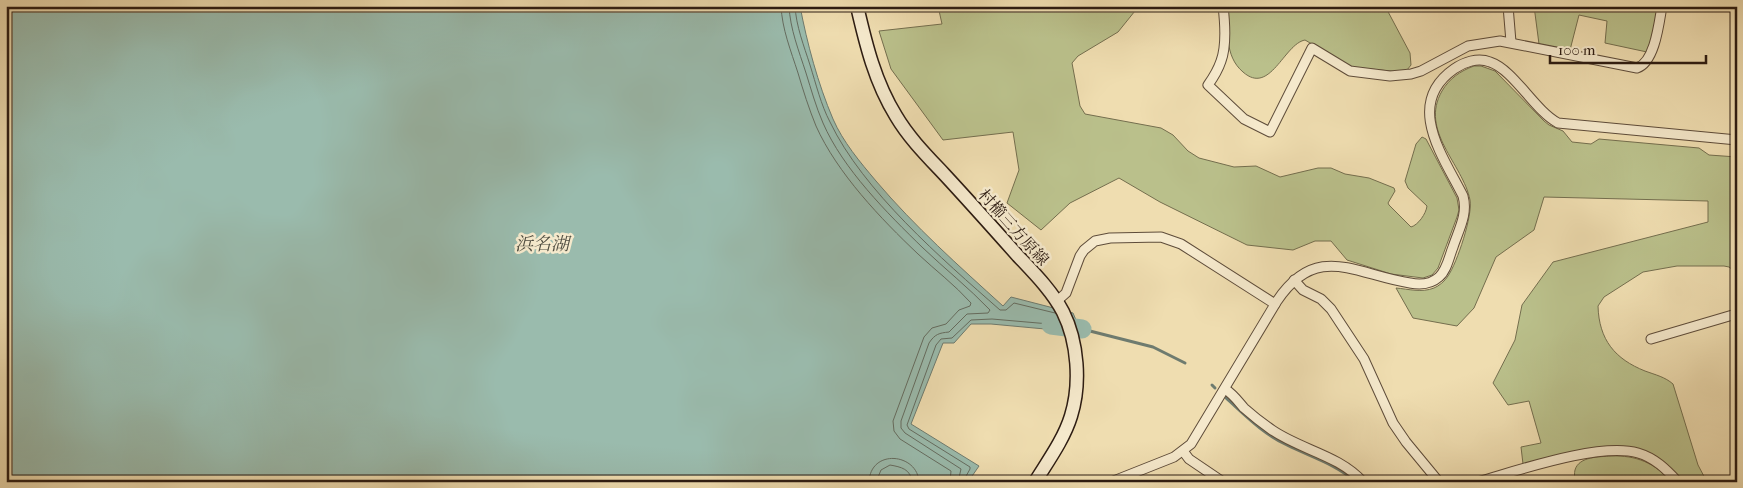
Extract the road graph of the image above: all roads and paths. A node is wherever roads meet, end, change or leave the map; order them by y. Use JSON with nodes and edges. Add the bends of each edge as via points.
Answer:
{"nodes":[{"id":1,"x":857,"y":6,"type":"edge"},
{"id":2,"x":1223,"y":6,"type":"edge"},
{"id":3,"x":1508,"y":6,"type":"edge"},
{"id":4,"x":1662,"y":6,"type":"edge"},
{"id":5,"x":1511,"y":42,"type":"junction"},
{"id":6,"x":1478,"y":43,"type":"junction"},
{"id":7,"x":1482,"y":60,"type":"junction"},
{"id":8,"x":1737,"y":140,"type":"edge"},
{"id":9,"x":1294,"y":280,"type":"junction"},
{"id":10,"x":1057,"y":301,"type":"junction"},
{"id":11,"x":1275,"y":304,"type":"junction"},
{"id":12,"x":1737,"y":319,"type":"edge"},
{"id":13,"x":1651,"y":339,"type":"dead end"},
{"id":14,"x":1224,"y":389,"type":"junction"},
{"id":15,"x":1183,"y":451,"type":"junction"},
{"id":16,"x":1220,"y":481,"type":"edge"},
{"id":17,"x":1035,"y":482,"type":"edge"},
{"id":18,"x":1111,"y":482,"type":"edge"},
{"id":19,"x":1363,"y":482,"type":"edge"},
{"id":20,"x":1439,"y":482,"type":"edge"},
{"id":21,"x":1477,"y":482,"type":"edge"},
{"id":22,"x":1678,"y":482,"type":"edge"}],
"edges":[{"from":1,"to":10,"type":"main road","name":"村櫛三方原線","via":[[866,48],[880,87],[896,116],[918,146]]},
{"from":2,"to":6,"type":"street","via":[[1224,53],[1208,86],[1244,119],[1270,132],[1312,48],[1350,71],[1400,76],[1421,71],[1458,50]]},
{"from":3,"to":5,"type":"street"},
{"from":4,"to":5,"type":"street","via":[[1651,52],[1645,63],[1637,68]]},
{"from":5,"to":6,"type":"street"},
{"from":6,"to":7,"type":"street"},
{"from":7,"to":8,"type":"street","via":[[1498,66],[1558,123]]},
{"from":7,"to":9,"type":"street","via":[[1464,63],[1447,74],[1431,100],[1431,132],[1462,196],[1465,211],[1440,276],[1430,283],[1418,284],[1390,280],[1346,266],[1334,266],[1311,270]]},
{"from":9,"to":11,"type":"street"},
{"from":9,"to":20,"type":"street","via":[[1331,309],[1364,359],[1396,428]]},
{"from":10,"to":11,"type":"street","via":[[1066,293],[1080,256],[1096,241],[1162,238],[1181,244]]},
{"from":10,"to":17,"type":"main road","name":"村櫛三方原線","via":[[1069,328],[1077,379],[1074,405],[1066,429]]},
{"from":11,"to":14,"type":"street"},
{"from":12,"to":13,"type":"street","via":[[1736,314]]},
{"from":14,"to":15,"type":"street","via":[[1197,436]]},
{"from":14,"to":19,"type":"street","via":[[1273,431],[1336,461]]},
{"from":15,"to":16,"type":"street"},
{"from":15,"to":18,"type":"street"},
{"from":21,"to":22,"type":"street","via":[[1565,458],[1624,451],[1650,458]]}]}
